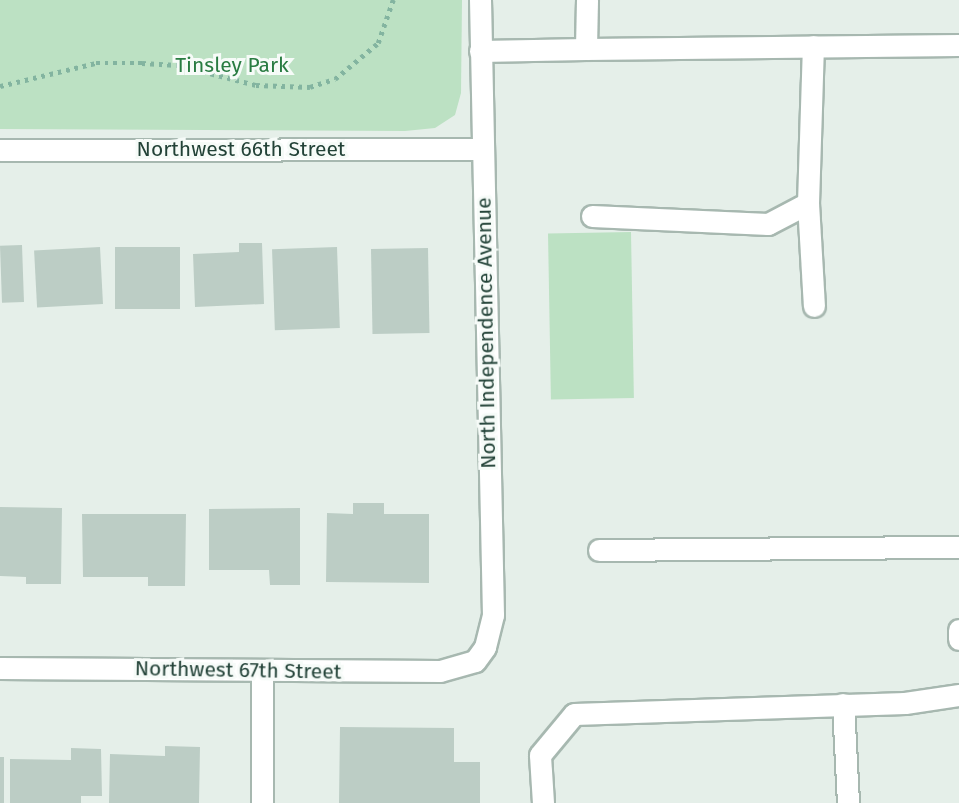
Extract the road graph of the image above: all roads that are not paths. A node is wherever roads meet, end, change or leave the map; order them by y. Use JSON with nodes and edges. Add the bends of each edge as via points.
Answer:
{"nodes":[{"id":1,"x":480,"y":0,"type":"edge"},
{"id":2,"x":587,"y":0,"type":"edge"},
{"id":3,"x":959,"y":45,"type":"edge"},
{"id":4,"x":813,"y":46,"type":"junction"},
{"id":5,"x":586,"y":49,"type":"junction"},
{"id":6,"x":481,"y":51,"type":"junction"},
{"id":7,"x":482,"y":149,"type":"junction"},
{"id":8,"x":0,"y":150,"type":"edge"},
{"id":9,"x":808,"y":203,"type":"junction"},
{"id":10,"x":592,"y":216,"type":"dead end"},
{"id":11,"x":814,"y":306,"type":"dead end"},
{"id":12,"x":959,"y":547,"type":"edge"},
{"id":13,"x":598,"y":550,"type":"dead end"},
{"id":14,"x":959,"y":630,"type":"edge"},
{"id":15,"x":959,"y":639,"type":"edge"},
{"id":16,"x":475,"y":661,"type":"joint"},
{"id":17,"x":0,"y":668,"type":"edge"},
{"id":18,"x":262,"y":670,"type":"junction"},
{"id":19,"x":959,"y":695,"type":"edge"},
{"id":20,"x":843,"y":704,"type":"junction"},
{"id":21,"x":261,"y":803,"type":"edge"},
{"id":22,"x":543,"y":803,"type":"edge"},
{"id":23,"x":848,"y":803,"type":"edge"}],
"edges":[{"from":1,"to":6,"type":"street","name":"North Independence Avenue"},
{"from":2,"to":5,"type":"street"},
{"from":3,"to":4,"type":"street"},
{"from":4,"to":5,"type":"street"},
{"from":4,"to":9,"type":"street"},
{"from":5,"to":6,"type":"street"},
{"from":6,"to":7,"type":"street","name":"North Independence Avenue"},
{"from":7,"to":8,"type":"street","name":"Northwest 66th Street"},
{"from":7,"to":16,"type":"street","name":"North Independence Avenue","via":[[493,615],[492,632]]},
{"from":9,"to":10,"type":"street","via":[[768,224]]},
{"from":9,"to":11,"type":"street"},
{"from":12,"to":13,"type":"street"},
{"from":14,"to":15,"type":"street"},
{"from":16,"to":18,"type":"street","name":"Northwest 67th Street","via":[[440,671]]},
{"from":17,"to":18,"type":"street","name":"Northwest 67th Street"},
{"from":18,"to":21,"type":"street"},
{"from":19,"to":20,"type":"street","via":[[905,703]]},
{"from":20,"to":22,"type":"street","via":[[574,714],[540,755]]},
{"from":20,"to":23,"type":"street"}]}
